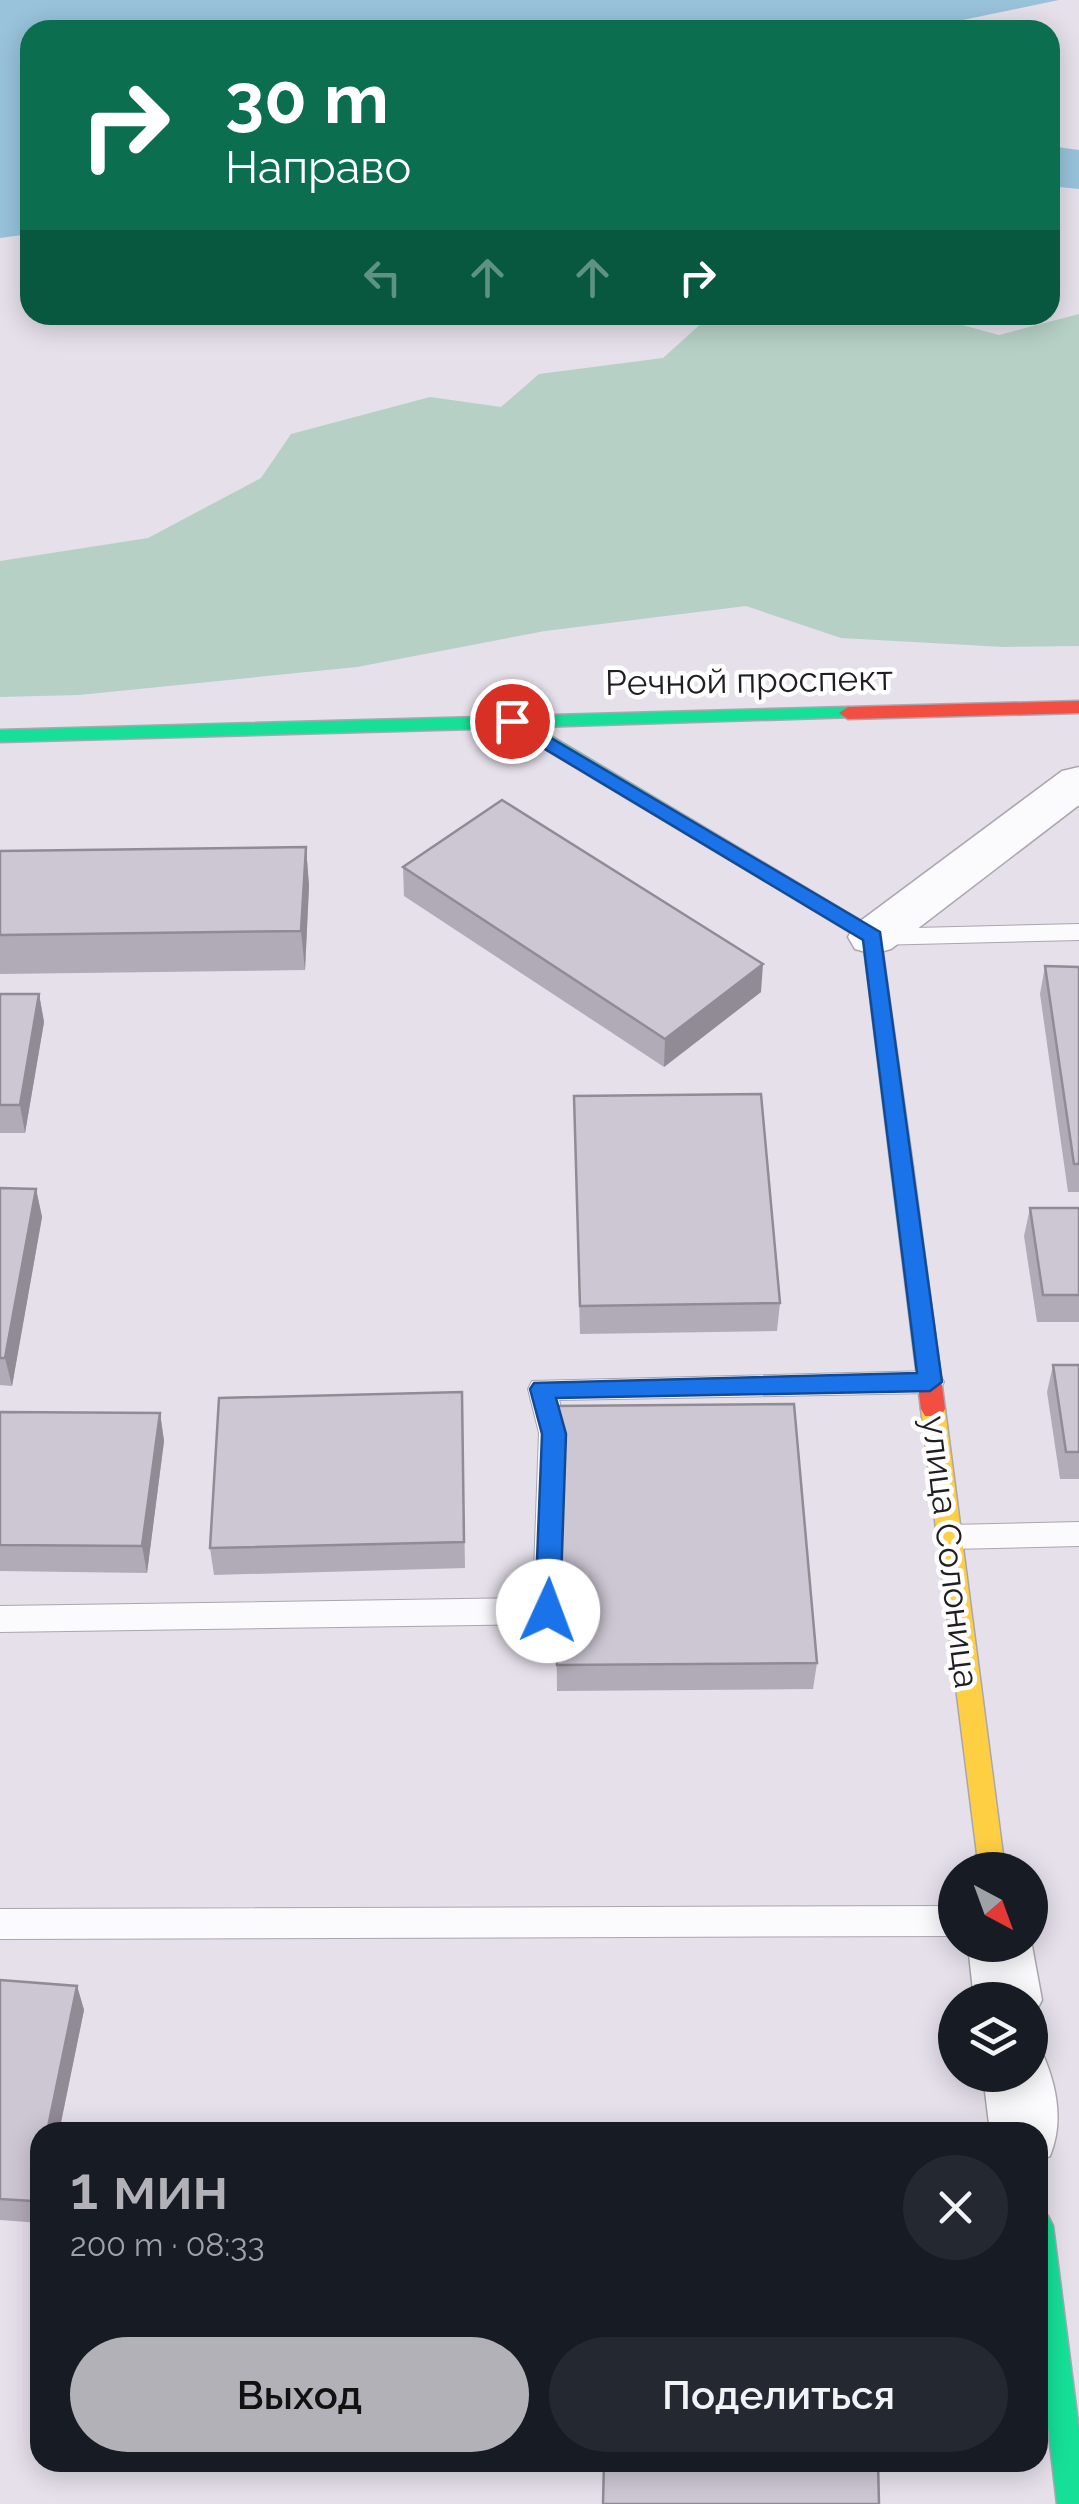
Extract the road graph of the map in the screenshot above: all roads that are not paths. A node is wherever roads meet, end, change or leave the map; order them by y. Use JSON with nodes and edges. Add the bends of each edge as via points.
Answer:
{"nodes":[{"id":1,"x":1079,"y":707,"type":"edge"},
{"id":2,"x":512,"y":721,"type":"junction"},
{"id":3,"x":0,"y":736,"type":"edge"},
{"id":4,"x":1079,"y":782,"type":"edge"},
{"id":5,"x":1079,"y":932,"type":"edge"},
{"id":6,"x":873,"y":937,"type":"junction"},
{"id":7,"x":930,"y":1382,"type":"junction"},
{"id":8,"x":1079,"y":1534,"type":"edge"},
{"id":9,"x":950,"y":1537,"type":"junction"},
{"id":10,"x":0,"y":1619,"type":"edge"},
{"id":11,"x":990,"y":1852,"type":"edge"},
{"id":12,"x":938,"y":1921,"type":"edge"},
{"id":13,"x":0,"y":1924,"type":"edge"},
{"id":14,"x":1020,"y":2092,"type":"edge"},
{"id":15,"x":1025,"y":2122,"type":"edge"},
{"id":16,"x":1048,"y":2305,"type":"edge"},
{"id":17,"x":1073,"y":2504,"type":"edge"}],
"edges":[{"from":1,"to":2,"type":"street","name":"Речной проспект"},
{"from":2,"to":3,"type":"street","name":"Речной проспект"},
{"from":2,"to":6,"type":"street"},
{"from":4,"to":6,"type":"street"},
{"from":5,"to":6,"type":"lane"},
{"from":6,"to":7,"type":"street","name":"улица Солоница"},
{"from":7,"to":9,"type":"street","name":"улица Солоница"},
{"from":7,"to":10,"type":"lane","via":[[542,1389],[554,1434],[548,1611]]},
{"from":8,"to":9,"type":"lane"},
{"from":9,"to":11,"type":"street","name":"улица Солоница"},
{"from":12,"to":13,"type":"lane"},
{"from":14,"to":15,"type":"street"},
{"from":16,"to":17,"type":"street"}]}
